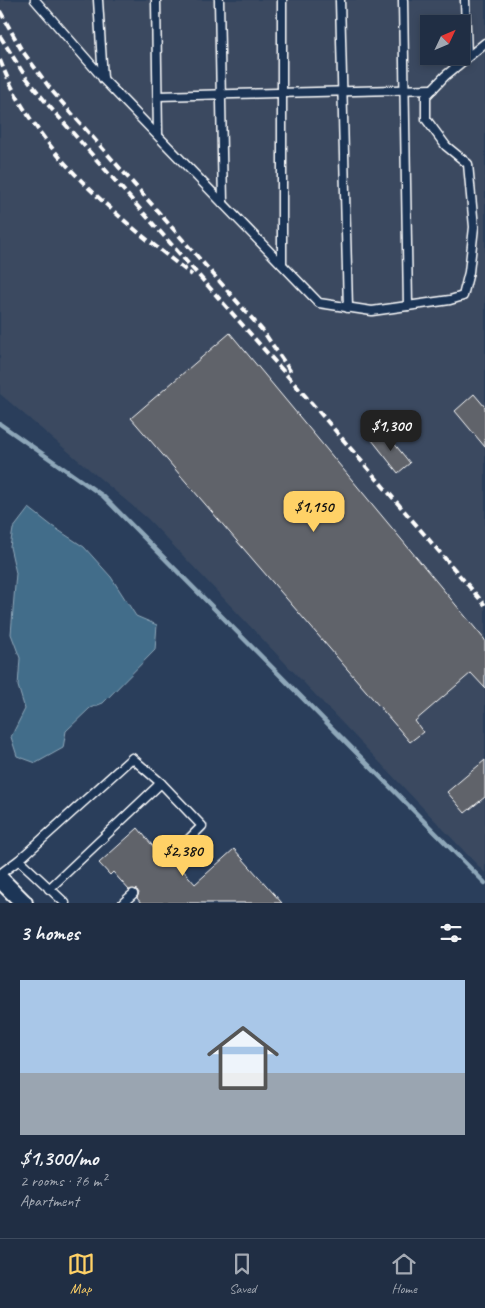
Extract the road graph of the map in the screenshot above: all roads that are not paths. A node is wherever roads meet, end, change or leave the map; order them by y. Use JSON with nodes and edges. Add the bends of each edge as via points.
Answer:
{"nodes":[{"id":1,"x":35,"y":0,"type":"edge"},
{"id":2,"x":98,"y":0,"type":"edge"},
{"id":3,"x":156,"y":0,"type":"edge"},
{"id":4,"x":219,"y":0,"type":"edge"},
{"id":5,"x":282,"y":0,"type":"edge"},
{"id":6,"x":340,"y":0,"type":"edge"},
{"id":7,"x":403,"y":0,"type":"edge"},
{"id":8,"x":465,"y":0,"type":"edge"},
{"id":9,"x":466,"y":15,"type":"edge"},
{"id":10,"x":485,"y":43,"type":"edge"},
{"id":11,"x":470,"y":55,"type":"edge"},
{"id":12,"x":458,"y":65,"type":"edge"},
{"id":13,"x":103,"y":78,"type":"junction"},
{"id":14,"x":433,"y":88,"type":"junction"},
{"id":15,"x":405,"y":89,"type":"junction"},
{"id":16,"x":341,"y":91,"type":"junction"},
{"id":17,"x":283,"y":93,"type":"junction"},
{"id":18,"x":222,"y":94,"type":"junction"},
{"id":19,"x":158,"y":96,"type":"junction"},
{"id":20,"x":158,"y":135,"type":"junction"},
{"id":21,"x":223,"y":203,"type":"junction"},
{"id":22,"x":282,"y":264,"type":"junction"},
{"id":23,"x":408,"y":306,"type":"junction"},
{"id":24,"x":348,"y":308,"type":"junction"},
{"id":25,"x":161,"y":783,"type":"junction"},
{"id":26,"x":171,"y":857,"type":"dead end"},
{"id":27,"x":20,"y":860,"type":"junction"},
{"id":28,"x":0,"y":874,"type":"edge"},
{"id":29,"x":0,"y":879,"type":"edge"},
{"id":30,"x":49,"y":889,"type":"junction"},
{"id":31,"x":133,"y":894,"type":"dead end"},
{"id":32,"x":24,"y":903,"type":"edge"},
{"id":33,"x":65,"y":903,"type":"edge"},
{"id":34,"x":123,"y":903,"type":"edge"}],
"edges":[{"from":1,"to":13,"type":"lane"},
{"from":2,"to":13,"type":"lane"},
{"from":3,"to":19,"type":"lane"},
{"from":4,"to":18,"type":"lane"},
{"from":5,"to":17,"type":"lane"},
{"from":6,"to":16,"type":"lane"},
{"from":7,"to":15,"type":"lane"},
{"from":8,"to":9,"type":"lane"},
{"from":10,"to":11,"type":"lane"},
{"from":12,"to":14,"type":"lane"},
{"from":13,"to":20,"type":"lane"},
{"from":14,"to":15,"type":"lane"},
{"from":14,"to":23,"type":"lane","via":[[426,96],[426,119],[446,146],[468,164],[474,228],[469,272],[463,296]]},
{"from":15,"to":16,"type":"lane"},
{"from":15,"to":23,"type":"lane"},
{"from":16,"to":17,"type":"lane"},
{"from":16,"to":24,"type":"lane"},
{"from":17,"to":18,"type":"lane"},
{"from":17,"to":22,"type":"lane"},
{"from":18,"to":19,"type":"lane"},
{"from":18,"to":21,"type":"lane"},
{"from":19,"to":20,"type":"lane"},
{"from":20,"to":21,"type":"lane"},
{"from":21,"to":22,"type":"lane"},
{"from":22,"to":24,"type":"lane","via":[[319,303]]},
{"from":23,"to":24,"type":"lane","via":[[372,311]]},
{"from":25,"to":26,"type":"lane","via":[[202,826]]},
{"from":25,"to":27,"type":"lane","via":[[132,758]]},
{"from":25,"to":30,"type":"lane"},
{"from":27,"to":28,"type":"lane"},
{"from":27,"to":30,"type":"lane"},
{"from":29,"to":32,"type":"street"},
{"from":30,"to":33,"type":"lane"},
{"from":31,"to":34,"type":"lane"}]}
